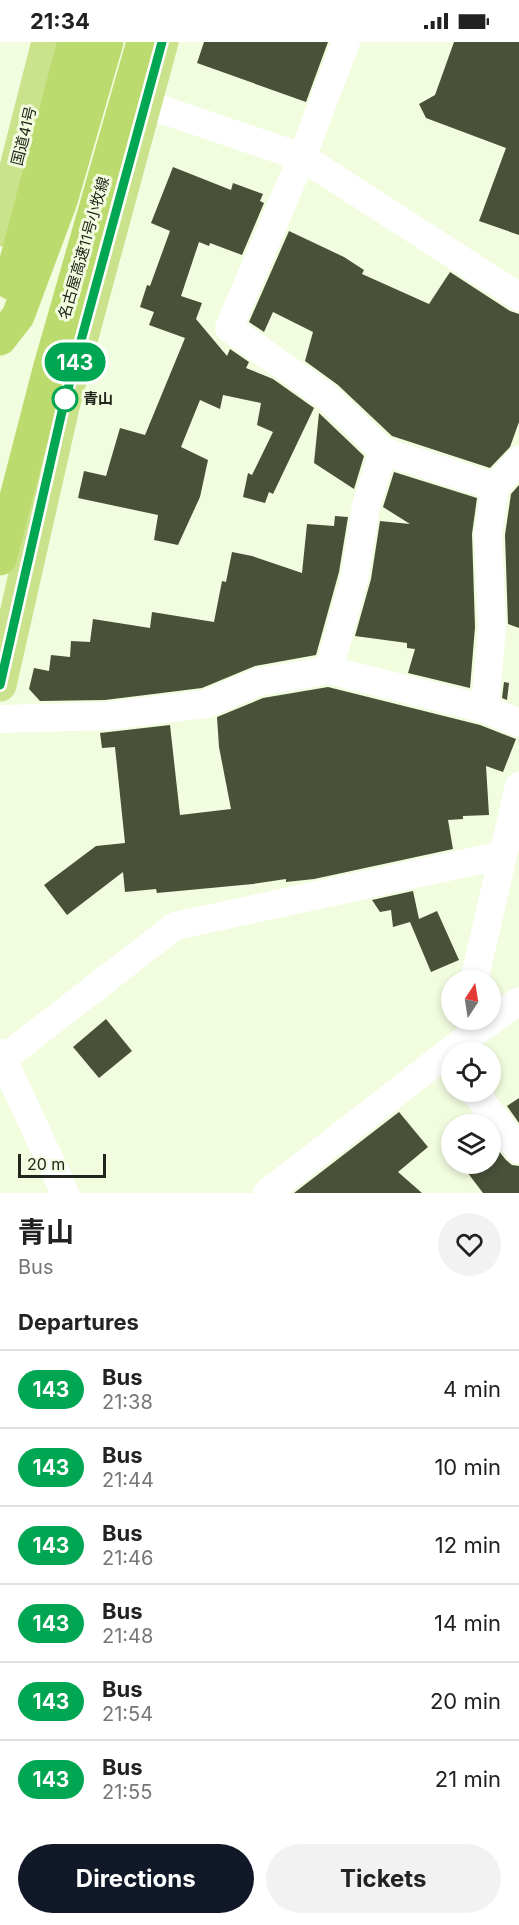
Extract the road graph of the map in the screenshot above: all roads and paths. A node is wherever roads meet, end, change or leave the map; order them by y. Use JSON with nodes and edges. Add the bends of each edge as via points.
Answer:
{"nodes":[{"id":1,"x":48,"y":42,"type":"edge"},
{"id":2,"x":74,"y":42,"type":"edge"},
{"id":3,"x":107,"y":42,"type":"edge"},
{"id":4,"x":142,"y":42,"type":"edge"},
{"id":5,"x":162,"y":42,"type":"edge"},
{"id":6,"x":346,"y":42,"type":"edge"},
{"id":7,"x":145,"y":104,"type":"junction"},
{"id":8,"x":302,"y":157,"type":"junction"},
{"id":9,"x":0,"y":230,"type":"edge"},
{"id":10,"x":519,"y":297,"type":"edge"},
{"id":11,"x":0,"y":320,"type":"edge"},
{"id":12,"x":0,"y":339,"type":"edge"},
{"id":13,"x":383,"y":451,"type":"junction"},
{"id":14,"x":519,"y":460,"type":"edge"},
{"id":15,"x":495,"y":487,"type":"junction"},
{"id":16,"x":0,"y":559,"type":"edge"},
{"id":17,"x":329,"y":670,"type":"junction"},
{"id":18,"x":0,"y":685,"type":"edge"},
{"id":19,"x":485,"y":709,"type":"junction"},
{"id":20,"x":0,"y":719,"type":"edge"},
{"id":21,"x":519,"y":723,"type":"edge"},
{"id":22,"x":519,"y":786,"type":"edge"},
{"id":23,"x":503,"y":855,"type":"junction"},
{"id":24,"x":477,"y":970,"type":"edge"},
{"id":25,"x":519,"y":1001,"type":"edge"},
{"id":26,"x":468,"y":1037,"type":"edge"},
{"id":27,"x":2,"y":1056,"type":"edge"},
{"id":28,"x":483,"y":1102,"type":"edge"},
{"id":29,"x":519,"y":1150,"type":"edge"},
{"id":30,"x":65,"y":1193,"type":"edge"},
{"id":31,"x":267,"y":1193,"type":"edge"}],
"edges":[{"from":1,"to":9,"type":"highway","name":"国道41号"},
{"from":2,"to":11,"type":"highway"},
{"from":3,"to":12,"type":"highway","via":[[61,201],[18,316]]},
{"from":4,"to":16,"type":"highway","name":"名古屋高速11号小牧線"},
{"from":5,"to":7,"type":"highway"},
{"from":6,"to":8,"type":"street"},
{"from":7,"to":8,"type":"street"},
{"from":7,"to":18,"type":"highway","via":[[63,407]]},
{"from":8,"to":10,"type":"street"},
{"from":8,"to":13,"type":"street","via":[[229,328],[327,397]]},
{"from":13,"to":15,"type":"street"},
{"from":13,"to":17,"type":"street","via":[[366,506],[355,575]]},
{"from":14,"to":15,"type":"street"},
{"from":15,"to":19,"type":"street","via":[[488,534],[492,627]]},
{"from":17,"to":19,"type":"street"},
{"from":17,"to":20,"type":"street","via":[[258,682],[206,704],[106,716]]},
{"from":19,"to":21,"type":"street"},
{"from":22,"to":23,"type":"street"},
{"from":23,"to":24,"type":"street"},
{"from":23,"to":27,"type":"street","via":[[175,926]]},
{"from":25,"to":26,"type":"street"},
{"from":26,"to":31,"type":"street"},
{"from":27,"to":30,"type":"street"},
{"from":28,"to":29,"type":"street"}]}
